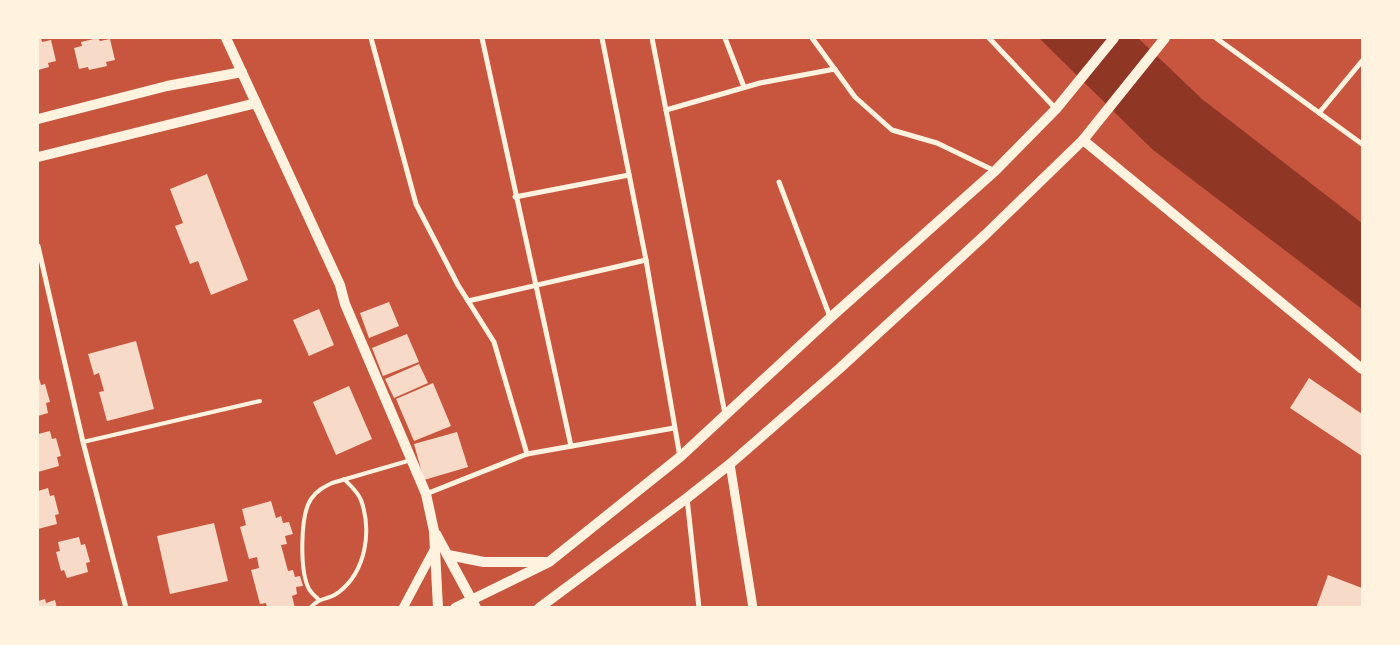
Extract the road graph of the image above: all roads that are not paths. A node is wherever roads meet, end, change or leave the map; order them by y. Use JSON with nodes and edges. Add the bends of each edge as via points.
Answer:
{"nodes":[{"id":1,"x":226,"y":38,"type":"edge"},
{"id":2,"x":371,"y":38,"type":"edge"},
{"id":3,"x":482,"y":38,"type":"edge"},
{"id":4,"x":602,"y":38,"type":"edge"},
{"id":5,"x":652,"y":38,"type":"edge"},
{"id":6,"x":725,"y":38,"type":"edge"},
{"id":7,"x":812,"y":38,"type":"edge"},
{"id":8,"x":989,"y":38,"type":"edge"},
{"id":9,"x":1114,"y":38,"type":"edge"},
{"id":10,"x":1165,"y":38,"type":"edge"},
{"id":11,"x":1216,"y":38,"type":"edge"},
{"id":12,"x":1362,"y":62,"type":"edge"},
{"id":13,"x":835,"y":69,"type":"junction"},
{"id":14,"x":242,"y":72,"type":"junction"},
{"id":15,"x":744,"y":87,"type":"junction"},
{"id":16,"x":256,"y":103,"type":"junction"},
{"id":17,"x":666,"y":110,"type":"junction"},
{"id":18,"x":1056,"y":110,"type":"junction"},
{"id":19,"x":1319,"y":113,"type":"junction"},
{"id":20,"x":38,"y":119,"type":"edge"},
{"id":21,"x":1083,"y":140,"type":"junction"},
{"id":22,"x":1362,"y":144,"type":"edge"},
{"id":23,"x":38,"y":157,"type":"edge"},
{"id":24,"x":995,"y":171,"type":"junction"},
{"id":25,"x":628,"y":175,"type":"junction"},
{"id":26,"x":779,"y":182,"type":"dead end"},
{"id":27,"x":515,"y":197,"type":"junction"},
{"id":28,"x":38,"y":246,"type":"edge"},
{"id":29,"x":646,"y":260,"type":"junction"},
{"id":30,"x":535,"y":285,"type":"junction"},
{"id":31,"x":468,"y":301,"type":"junction"},
{"id":32,"x":830,"y":318,"type":"junction"},
{"id":33,"x":1362,"y":369,"type":"edge"},
{"id":34,"x":260,"y":401,"type":"dead end"},
{"id":35,"x":725,"y":414,"type":"junction"},
{"id":36,"x":674,"y":428,"type":"junction"},
{"id":37,"x":83,"y":442,"type":"junction"},
{"id":38,"x":571,"y":446,"type":"junction"},
{"id":39,"x":527,"y":454,"type":"junction"},
{"id":40,"x":680,"y":457,"type":"junction"},
{"id":41,"x":411,"y":460,"type":"junction"},
{"id":42,"x":730,"y":464,"type":"junction"},
{"id":43,"x":344,"y":479,"type":"junction"},
{"id":44,"x":426,"y":494,"type":"junction"},
{"id":45,"x":687,"y":498,"type":"junction"},
{"id":46,"x":434,"y":532,"type":"junction"},
{"id":47,"x":435,"y":548,"type":"junction"},
{"id":48,"x":448,"y":555,"type":"junction"},
{"id":49,"x":549,"y":562,"type":"junction"},
{"id":50,"x":318,"y":599,"type":"junction"},
{"id":51,"x":474,"y":603,"type":"edge"},
{"id":52,"x":126,"y":608,"type":"edge"},
{"id":53,"x":310,"y":608,"type":"edge"},
{"id":54,"x":403,"y":608,"type":"edge"},
{"id":55,"x":438,"y":608,"type":"edge"},
{"id":56,"x":455,"y":608,"type":"edge"},
{"id":57,"x":538,"y":608,"type":"edge"},
{"id":58,"x":699,"y":608,"type":"edge"},
{"id":59,"x":753,"y":608,"type":"edge"}],
"edges":[{"from":1,"to":14,"type":"main road"},
{"from":2,"to":31,"type":"street","via":[[416,204]]},
{"from":3,"to":27,"type":"street"},
{"from":4,"to":25,"type":"street"},
{"from":5,"to":17,"type":"street"},
{"from":6,"to":15,"type":"street"},
{"from":7,"to":13,"type":"street"},
{"from":8,"to":18,"type":"street"},
{"from":9,"to":18,"type":"main road"},
{"from":10,"to":21,"type":"main road"},
{"from":11,"to":19,"type":"street"},
{"from":12,"to":19,"type":"street"},
{"from":13,"to":15,"type":"street"},
{"from":13,"to":24,"type":"street","via":[[855,96],[892,130],[937,144]]},
{"from":14,"to":16,"type":"main road"},
{"from":14,"to":20,"type":"main road","via":[[168,86]]},
{"from":15,"to":17,"type":"street"},
{"from":16,"to":23,"type":"main road"},
{"from":16,"to":41,"type":"main road","via":[[340,285],[345,304]]},
{"from":17,"to":35,"type":"street"},
{"from":18,"to":24,"type":"main road"},
{"from":19,"to":22,"type":"street"},
{"from":21,"to":33,"type":"main road"},
{"from":21,"to":42,"type":"main road","via":[[978,242]]},
{"from":24,"to":32,"type":"main road"},
{"from":25,"to":27,"type":"street"},
{"from":25,"to":29,"type":"street"},
{"from":26,"to":32,"type":"street"},
{"from":27,"to":30,"type":"street"},
{"from":28,"to":37,"type":"street"},
{"from":29,"to":30,"type":"street"},
{"from":29,"to":36,"type":"street"},
{"from":30,"to":31,"type":"street"},
{"from":30,"to":38,"type":"street"},
{"from":31,"to":39,"type":"street","via":[[494,342]]},
{"from":32,"to":35,"type":"main road"},
{"from":34,"to":37,"type":"lane"},
{"from":35,"to":40,"type":"main road"},
{"from":36,"to":38,"type":"street"},
{"from":36,"to":40,"type":"street"},
{"from":37,"to":52,"type":"street"},
{"from":38,"to":39,"type":"street"},
{"from":39,"to":44,"type":"street"},
{"from":40,"to":49,"type":"main road"},
{"from":41,"to":43,"type":"lane"},
{"from":41,"to":44,"type":"main road"},
{"from":42,"to":45,"type":"main road"},
{"from":42,"to":59,"type":"street"},
{"from":43,"to":50,"type":"lane","via":[[321,488],[311,498],[305,514],[304,574]]},
{"from":43,"to":50,"type":"lane","via":[[361,499],[366,543],[362,561],[339,592]]},
{"from":44,"to":46,"type":"main road"},
{"from":45,"to":57,"type":"main road"},
{"from":45,"to":58,"type":"street"},
{"from":46,"to":47,"type":"main road"},
{"from":46,"to":48,"type":"main road"},
{"from":47,"to":54,"type":"street"},
{"from":47,"to":55,"type":"main road"},
{"from":48,"to":49,"type":"main road","via":[[484,562]]},
{"from":48,"to":51,"type":"main road"},
{"from":49,"to":51,"type":"main road"},
{"from":50,"to":53,"type":"lane"},
{"from":51,"to":56,"type":"main road"}]}
